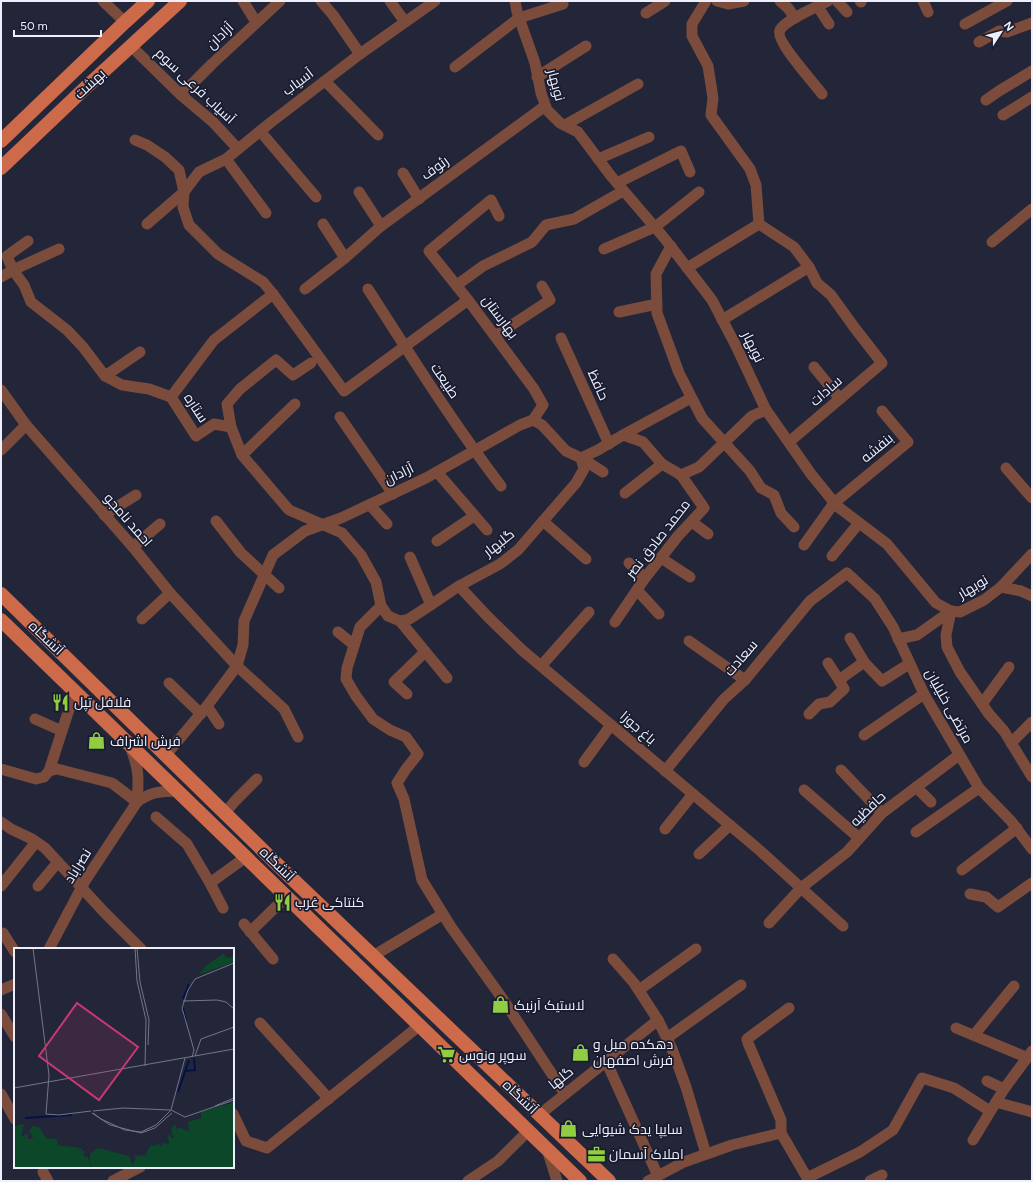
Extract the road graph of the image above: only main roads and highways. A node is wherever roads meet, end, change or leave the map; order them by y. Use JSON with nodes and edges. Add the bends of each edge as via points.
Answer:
{"nodes":[{"id":1,"x":148,"y":1,"type":"edge"},
{"id":2,"x":180,"y":1,"type":"edge"},
{"id":3,"x":1,"y":140,"type":"edge"},
{"id":4,"x":1,"y":168,"type":"edge"},
{"id":5,"x":1,"y":594,"type":"edge"},
{"id":6,"x":1,"y":620,"type":"edge"},
{"id":7,"x":417,"y":998,"type":"junction"},
{"id":8,"x":404,"y":1011,"type":"junction"},
{"id":9,"x":580,"y":1181,"type":"edge"},
{"id":10,"x":609,"y":1181,"type":"edge"}],
"edges":[{"from":1,"to":3,"type":"main road","name":"بهشت"},
{"from":2,"to":4,"type":"main road","name":"بهشت"},
{"from":5,"to":7,"type":"main road","name":"آتشگاه"},
{"from":6,"to":8,"type":"main road","name":"آتشگاه"},
{"from":7,"to":8,"type":"main road"},
{"from":7,"to":10,"type":"main road","name":"آتشگاه"},
{"from":8,"to":9,"type":"main road","name":"آتشگاه"}]}
